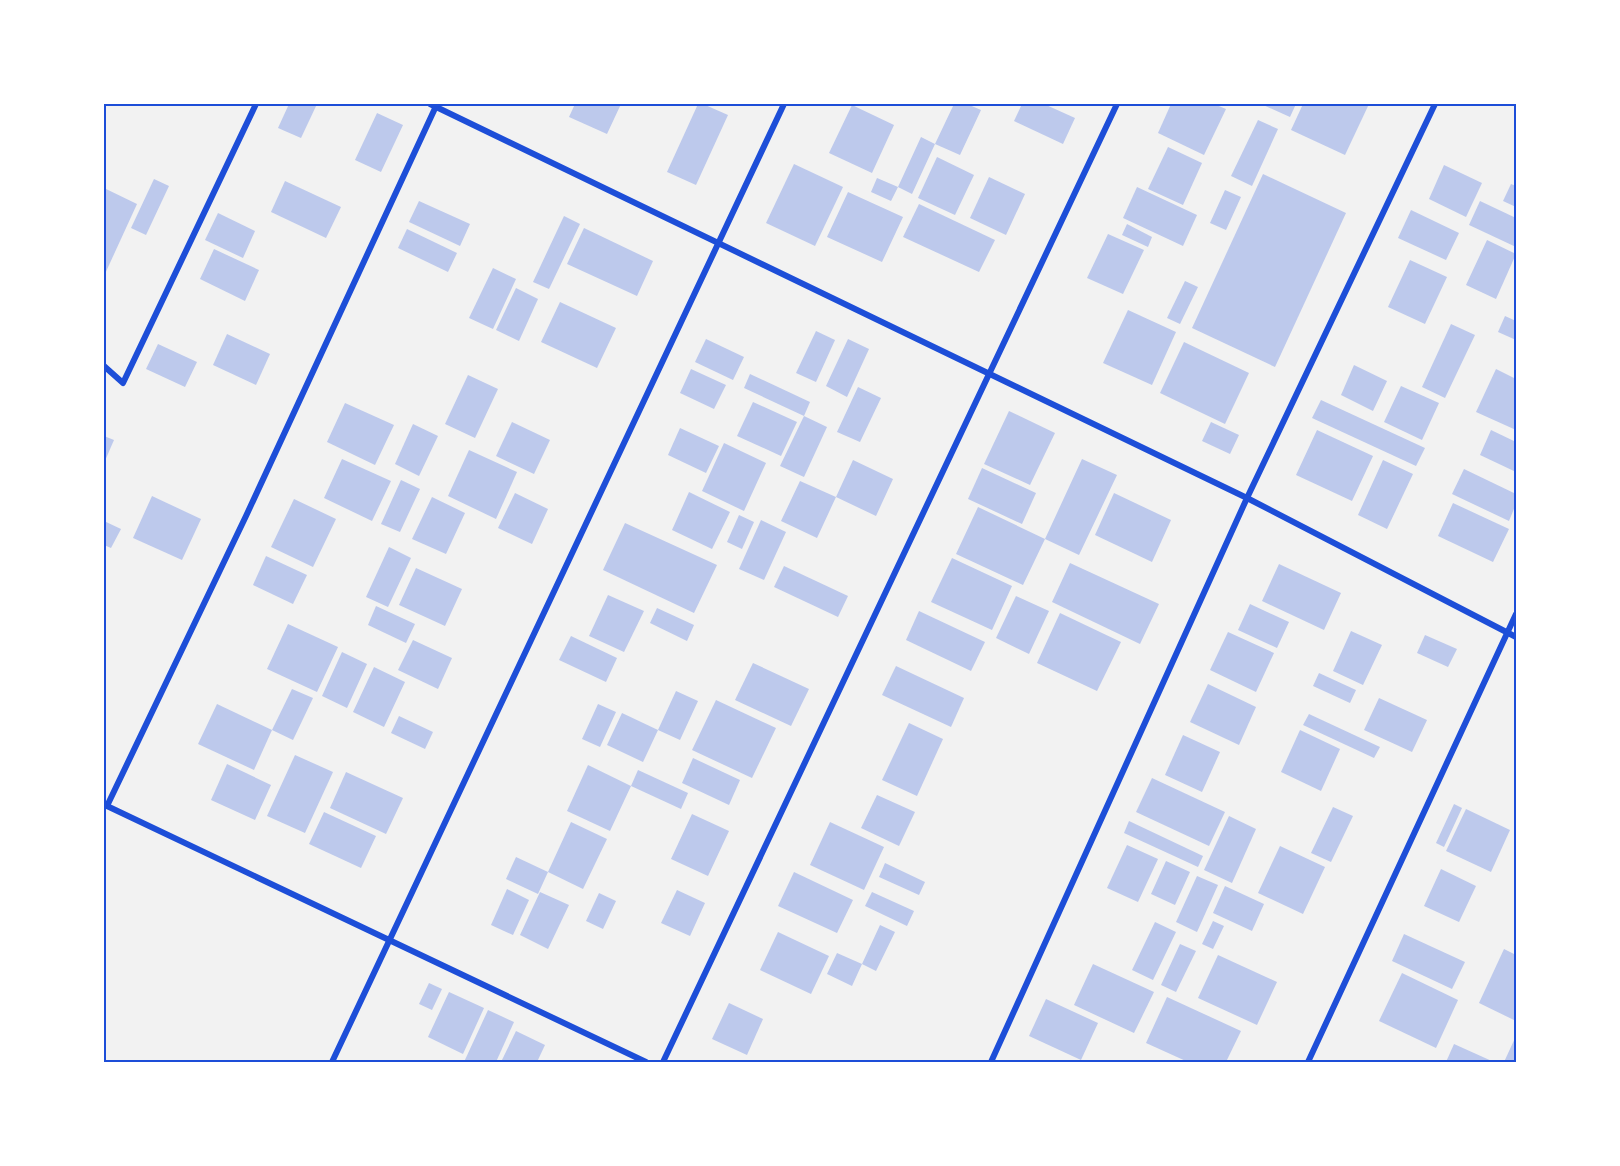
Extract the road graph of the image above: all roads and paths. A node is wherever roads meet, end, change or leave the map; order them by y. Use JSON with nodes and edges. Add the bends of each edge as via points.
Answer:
{"nodes":[{"id":1,"x":256,"y":104,"type":"edge"},
{"id":2,"x":435,"y":104,"type":"edge"},
{"id":3,"x":784,"y":104,"type":"edge"},
{"id":4,"x":1117,"y":104,"type":"edge"},
{"id":5,"x":1435,"y":104,"type":"edge"},
{"id":6,"x":717,"y":242,"type":"junction"},
{"id":7,"x":104,"y":366,"type":"edge"},
{"id":8,"x":987,"y":374,"type":"junction"},
{"id":9,"x":1247,"y":498,"type":"junction"},
{"id":10,"x":1516,"y":614,"type":"edge"},
{"id":11,"x":1508,"y":633,"type":"junction"},
{"id":12,"x":1516,"y":637,"type":"edge"},
{"id":13,"x":389,"y":942,"type":"junction"},
{"id":14,"x":332,"y":1062,"type":"edge"},
{"id":15,"x":646,"y":1062,"type":"edge"},
{"id":16,"x":663,"y":1062,"type":"edge"},
{"id":17,"x":991,"y":1062,"type":"edge"},
{"id":18,"x":1308,"y":1062,"type":"edge"}],
"edges":[{"from":1,"to":7,"type":"street","via":[[123,383]]},
{"from":2,"to":6,"type":"street"},
{"from":2,"to":13,"type":"street","via":[[246,516],[107,806]]},
{"from":3,"to":6,"type":"street"},
{"from":4,"to":8,"type":"street"},
{"from":5,"to":9,"type":"street"},
{"from":6,"to":8,"type":"street"},
{"from":6,"to":13,"type":"street"},
{"from":8,"to":9,"type":"street"},
{"from":8,"to":16,"type":"street"},
{"from":9,"to":11,"type":"street"},
{"from":9,"to":17,"type":"street"},
{"from":10,"to":11,"type":"street"},
{"from":11,"to":12,"type":"street"},
{"from":11,"to":18,"type":"street"},
{"from":13,"to":14,"type":"street"},
{"from":13,"to":15,"type":"street"}]}
